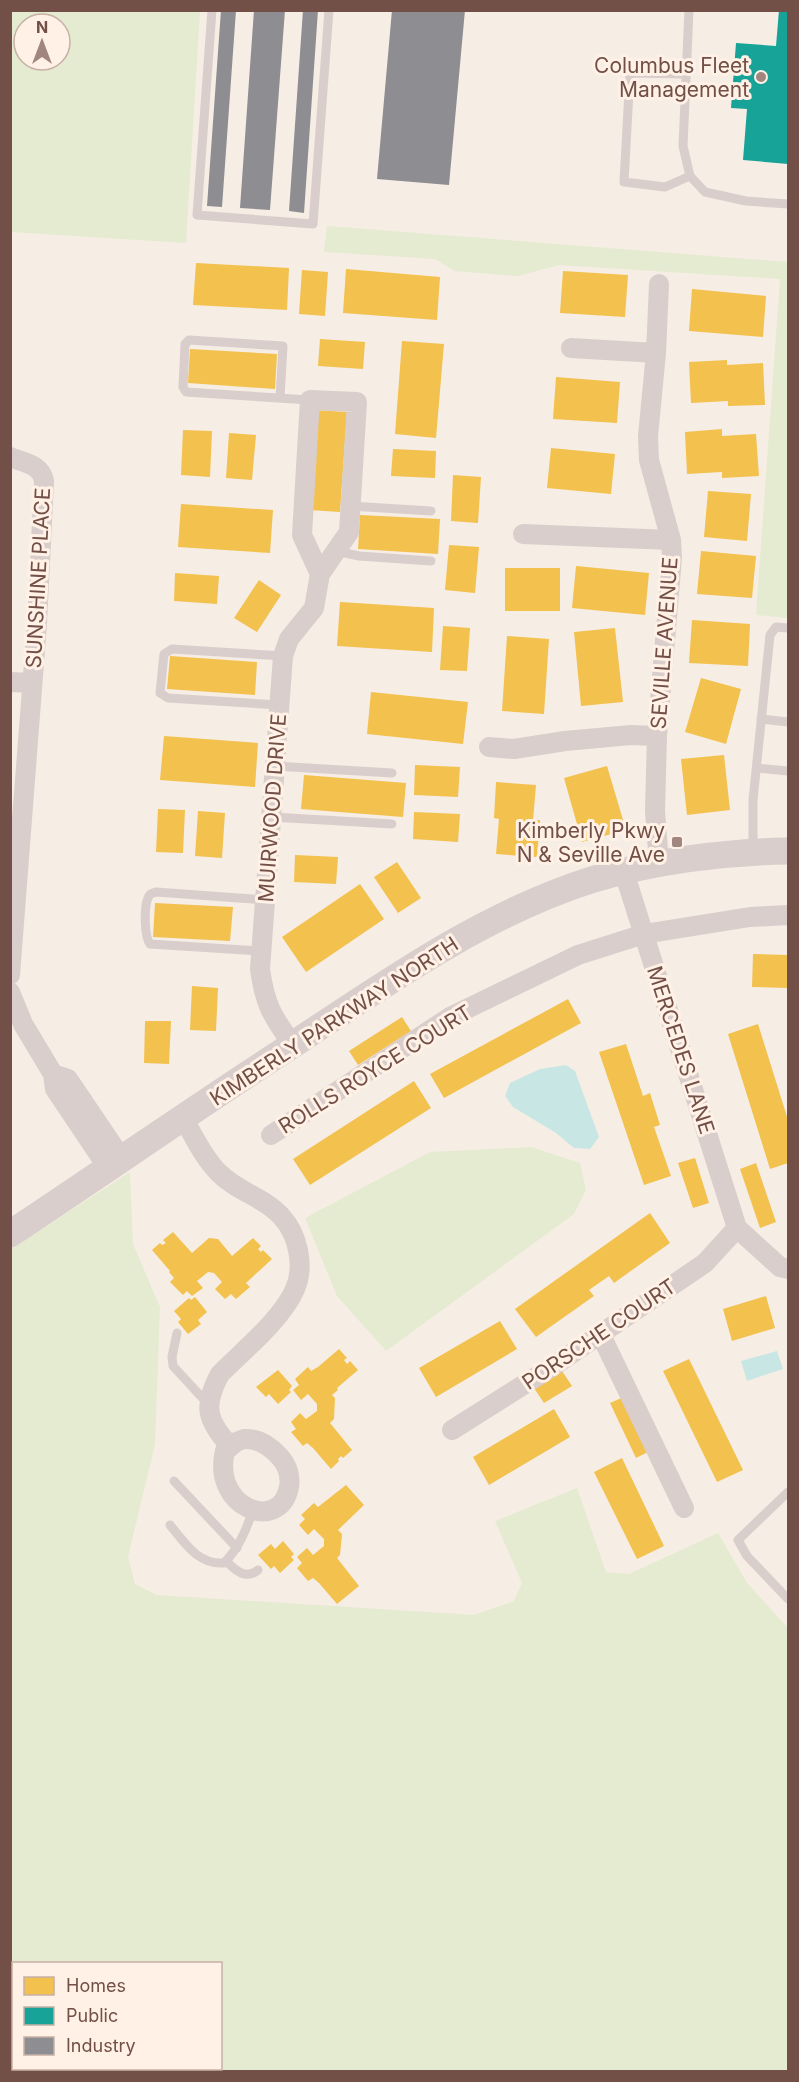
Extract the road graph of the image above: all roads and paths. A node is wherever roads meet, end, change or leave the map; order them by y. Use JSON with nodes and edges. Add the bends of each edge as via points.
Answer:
{"nodes":[{"id":1,"x":212,"y":10,"type":"edge"},
{"id":2,"x":329,"y":10,"type":"edge"},
{"id":3,"x":689,"y":10,"type":"edge"},
{"id":4,"x":687,"y":75,"type":"junction"},
{"id":5,"x":690,"y":176,"type":"junction"},
{"id":6,"x":789,"y":204,"type":"edge"},
{"id":7,"x":659,"y":284,"type":"dead end"},
{"id":8,"x":571,"y":348,"type":"dead end"},
{"id":9,"x":656,"y":353,"type":"junction"},
{"id":10,"x":280,"y":398,"type":"junction"},
{"id":11,"x":310,"y":400,"type":"junction"},
{"id":12,"x":10,"y":458,"type":"edge"},
{"id":13,"x":350,"y":506,"type":"junction"},
{"id":14,"x":431,"y":511,"type":"dead end"},
{"id":15,"x":523,"y":534,"type":"dead end"},
{"id":16,"x":671,"y":540,"type":"junction"},
{"id":17,"x":336,"y":551,"type":"junction"},
{"id":18,"x":431,"y":561,"type":"dead end"},
{"id":19,"x":320,"y":574,"type":"junction"},
{"id":20,"x":789,"y":628,"type":"edge"},
{"id":21,"x":283,"y":656,"type":"junction"},
{"id":22,"x":10,"y":682,"type":"edge"},
{"id":23,"x":32,"y":683,"type":"junction"},
{"id":24,"x":279,"y":705,"type":"junction"},
{"id":25,"x":761,"y":719,"type":"junction"},
{"id":26,"x":789,"y":722,"type":"edge"},
{"id":27,"x":657,"y":736,"type":"junction"},
{"id":28,"x":489,"y":747,"type":"dead end"},
{"id":29,"x":275,"y":766,"type":"junction"},
{"id":30,"x":757,"y":768,"type":"junction"},
{"id":31,"x":789,"y":771,"type":"edge"},
{"id":32,"x":392,"y":773,"type":"dead end"},
{"id":33,"x":272,"y":817,"type":"junction"},
{"id":34,"x":392,"y":824,"type":"dead end"},
{"id":35,"x":753,"y":851,"type":"junction"},
{"id":36,"x":789,"y":851,"type":"edge"},
{"id":37,"x":659,"y":864,"type":"junction"},
{"id":38,"x":624,"y":872,"type":"junction"},
{"id":39,"x":266,"y":900,"type":"junction"},
{"id":40,"x":789,"y":915,"type":"edge"},
{"id":41,"x":644,"y":934,"type":"junction"},
{"id":42,"x":262,"y":951,"type":"junction"},
{"id":43,"x":10,"y":975,"type":"edge"},
{"id":44,"x":10,"y":992,"type":"edge"},
{"id":45,"x":293,"y":1045,"type":"junction"},
{"id":46,"x":183,"y":1118,"type":"junction"},
{"id":47,"x":271,"y":1135,"type":"dead end"},
{"id":48,"x":115,"y":1164,"type":"junction"},
{"id":49,"x":737,"y":1228,"type":"junction"},
{"id":50,"x":10,"y":1234,"type":"edge"},
{"id":51,"x":789,"y":1269,"type":"edge"},
{"id":52,"x":177,"y":1333,"type":"dead end"},
{"id":53,"x":600,"y":1333,"type":"junction"},
{"id":54,"x":208,"y":1404,"type":"junction"},
{"id":55,"x":452,"y":1430,"type":"dead end"},
{"id":56,"x":230,"y":1446,"type":"junction"},
{"id":57,"x":174,"y":1481,"type":"dead end"},
{"id":58,"x":789,"y":1492,"type":"edge"},
{"id":59,"x":684,"y":1508,"type":"dead end"},
{"id":60,"x":253,"y":1510,"type":"junction"},
{"id":61,"x":170,"y":1525,"type":"dead end"},
{"id":62,"x":237,"y":1548,"type":"junction"},
{"id":63,"x":226,"y":1561,"type":"junction"},
{"id":64,"x":258,"y":1570,"type":"dead end"},
{"id":65,"x":789,"y":1599,"type":"edge"}],
"edges":[{"from":1,"to":2,"type":"lane","via":[[197,215],[313,224]]},
{"from":3,"to":4,"type":"lane"},
{"from":4,"to":5,"type":"lane","via":[[683,147]]},
{"from":4,"to":5,"type":"lane","via":[[630,73],[624,182],[665,187]]},
{"from":5,"to":6,"type":"lane","via":[[705,192],[746,201]]},
{"from":7,"to":9,"type":"street","name":"SEVILLE AVENUE"},
{"from":8,"to":9,"type":"street"},
{"from":9,"to":16,"type":"street","name":"SEVILLE AVENUE","via":[[649,460]]},
{"from":10,"to":10,"type":"lane","via":[[186,392],[185,344],[189,340],[283,346]]},
{"from":10,"to":11,"type":"lane"},
{"from":11,"to":13,"type":"street","name":"MUIRWOOD DRIVE","via":[[357,402]]},
{"from":11,"to":19,"type":"street","via":[[302,535]]},
{"from":12,"to":23,"type":"street","name":"SUNSHINE PLACE","via":[[32,464],[43,474],[44,481]]},
{"from":13,"to":14,"type":"lane"},
{"from":13,"to":17,"type":"street","name":"MUIRWOOD DRIVE","via":[[349,532]]},
{"from":15,"to":16,"type":"street"},
{"from":16,"to":27,"type":"street","name":"SEVILLE AVENUE","via":[[672,579]]},
{"from":17,"to":18,"type":"lane"},
{"from":17,"to":19,"type":"street","name":"MUIRWOOD DRIVE"},
{"from":19,"to":21,"type":"street","name":"MUIRWOOD DRIVE","via":[[314,608],[289,639]]},
{"from":20,"to":25,"type":"lane","via":[[776,627],[770,636]]},
{"from":21,"to":24,"type":"street","name":"MUIRWOOD DRIVE"},
{"from":21,"to":24,"type":"lane","via":[[172,649],[164,654],[160,693],[168,698]]},
{"from":22,"to":23,"type":"street","name":"SUNSHINE PLACE"},
{"from":23,"to":43,"type":"street","name":"SUNSHINE PLACE"},
{"from":24,"to":29,"type":"street","name":"MUIRWOOD DRIVE"},
{"from":25,"to":26,"type":"lane"},
{"from":25,"to":30,"type":"lane"},
{"from":27,"to":28,"type":"street","via":[[631,735],[514,749]]},
{"from":27,"to":37,"type":"street","name":"SEVILLE AVENUE","via":[[655,811]]},
{"from":29,"to":32,"type":"lane"},
{"from":29,"to":33,"type":"street","name":"MUIRWOOD DRIVE"},
{"from":30,"to":31,"type":"lane"},
{"from":30,"to":35,"type":"lane"},
{"from":33,"to":34,"type":"lane"},
{"from":33,"to":39,"type":"street","name":"MUIRWOOD DRIVE"},
{"from":35,"to":36,"type":"street","name":"KIMBERLY PARKWAY NORTH"},
{"from":35,"to":37,"type":"street","name":"KIMBERLY PARKWAY NORTH"},
{"from":37,"to":38,"type":"street","name":"KIMBERLY PARKWAY NORTH"},
{"from":38,"to":41,"type":"street","name":"MERCEDES LANE"},
{"from":38,"to":45,"type":"street","name":"KIMBERLY PARKWAY NORTH","via":[[590,880],[516,910],[413,965]]},
{"from":39,"to":42,"type":"street","name":"MUIRWOOD DRIVE"},
{"from":39,"to":42,"type":"lane","via":[[156,892],[147,900],[146,930],[150,944]]},
{"from":40,"to":41,"type":"street","name":"ROLLS ROYCE COURT","via":[[750,917]]},
{"from":41,"to":47,"type":"street","name":"ROLLS ROYCE COURT","via":[[578,955],[450,1017]]},
{"from":41,"to":49,"type":"street","name":"MERCEDES LANE"},
{"from":42,"to":45,"type":"street","name":"MUIRWOOD DRIVE","via":[[264,996]]},
{"from":44,"to":48,"type":"street","via":[[23,1024],[53,1074],[55,1089]]},
{"from":45,"to":46,"type":"street","name":"KIMBERLY PARKWAY NORTH"},
{"from":46,"to":48,"type":"street","name":"KIMBERLY PARKWAY NORTH"},
{"from":46,"to":54,"type":"street","via":[[215,1169],[280,1215],[299,1252],[299,1276],[287,1305],[220,1374]]},
{"from":48,"to":50,"type":"street","name":"KIMBERLY PARKWAY NORTH"},
{"from":49,"to":51,"type":"street","via":[[780,1267]]},
{"from":49,"to":53,"type":"street","name":"PORSCHE COURT","via":[[705,1263]]},
{"from":52,"to":54,"type":"lane","via":[[173,1366]]},
{"from":53,"to":55,"type":"street","name":"PORSCHE COURT"},
{"from":53,"to":59,"type":"street"},
{"from":54,"to":56,"type":"street","via":[[211,1421]]},
{"from":56,"to":60,"type":"street","via":[[223,1460],[226,1484],[237,1501]]},
{"from":56,"to":60,"type":"street","via":[[244,1439],[259,1440],[285,1462],[289,1480],[285,1498],[275,1508]]},
{"from":57,"to":62,"type":"lane"},
{"from":58,"to":65,"type":"lane","via":[[738,1540],[747,1556]]},
{"from":60,"to":62,"type":"lane"},
{"from":61,"to":63,"type":"lane","via":[[197,1556],[213,1564]]},
{"from":62,"to":63,"type":"lane"},
{"from":63,"to":64,"type":"lane","via":[[245,1575]]}]}
